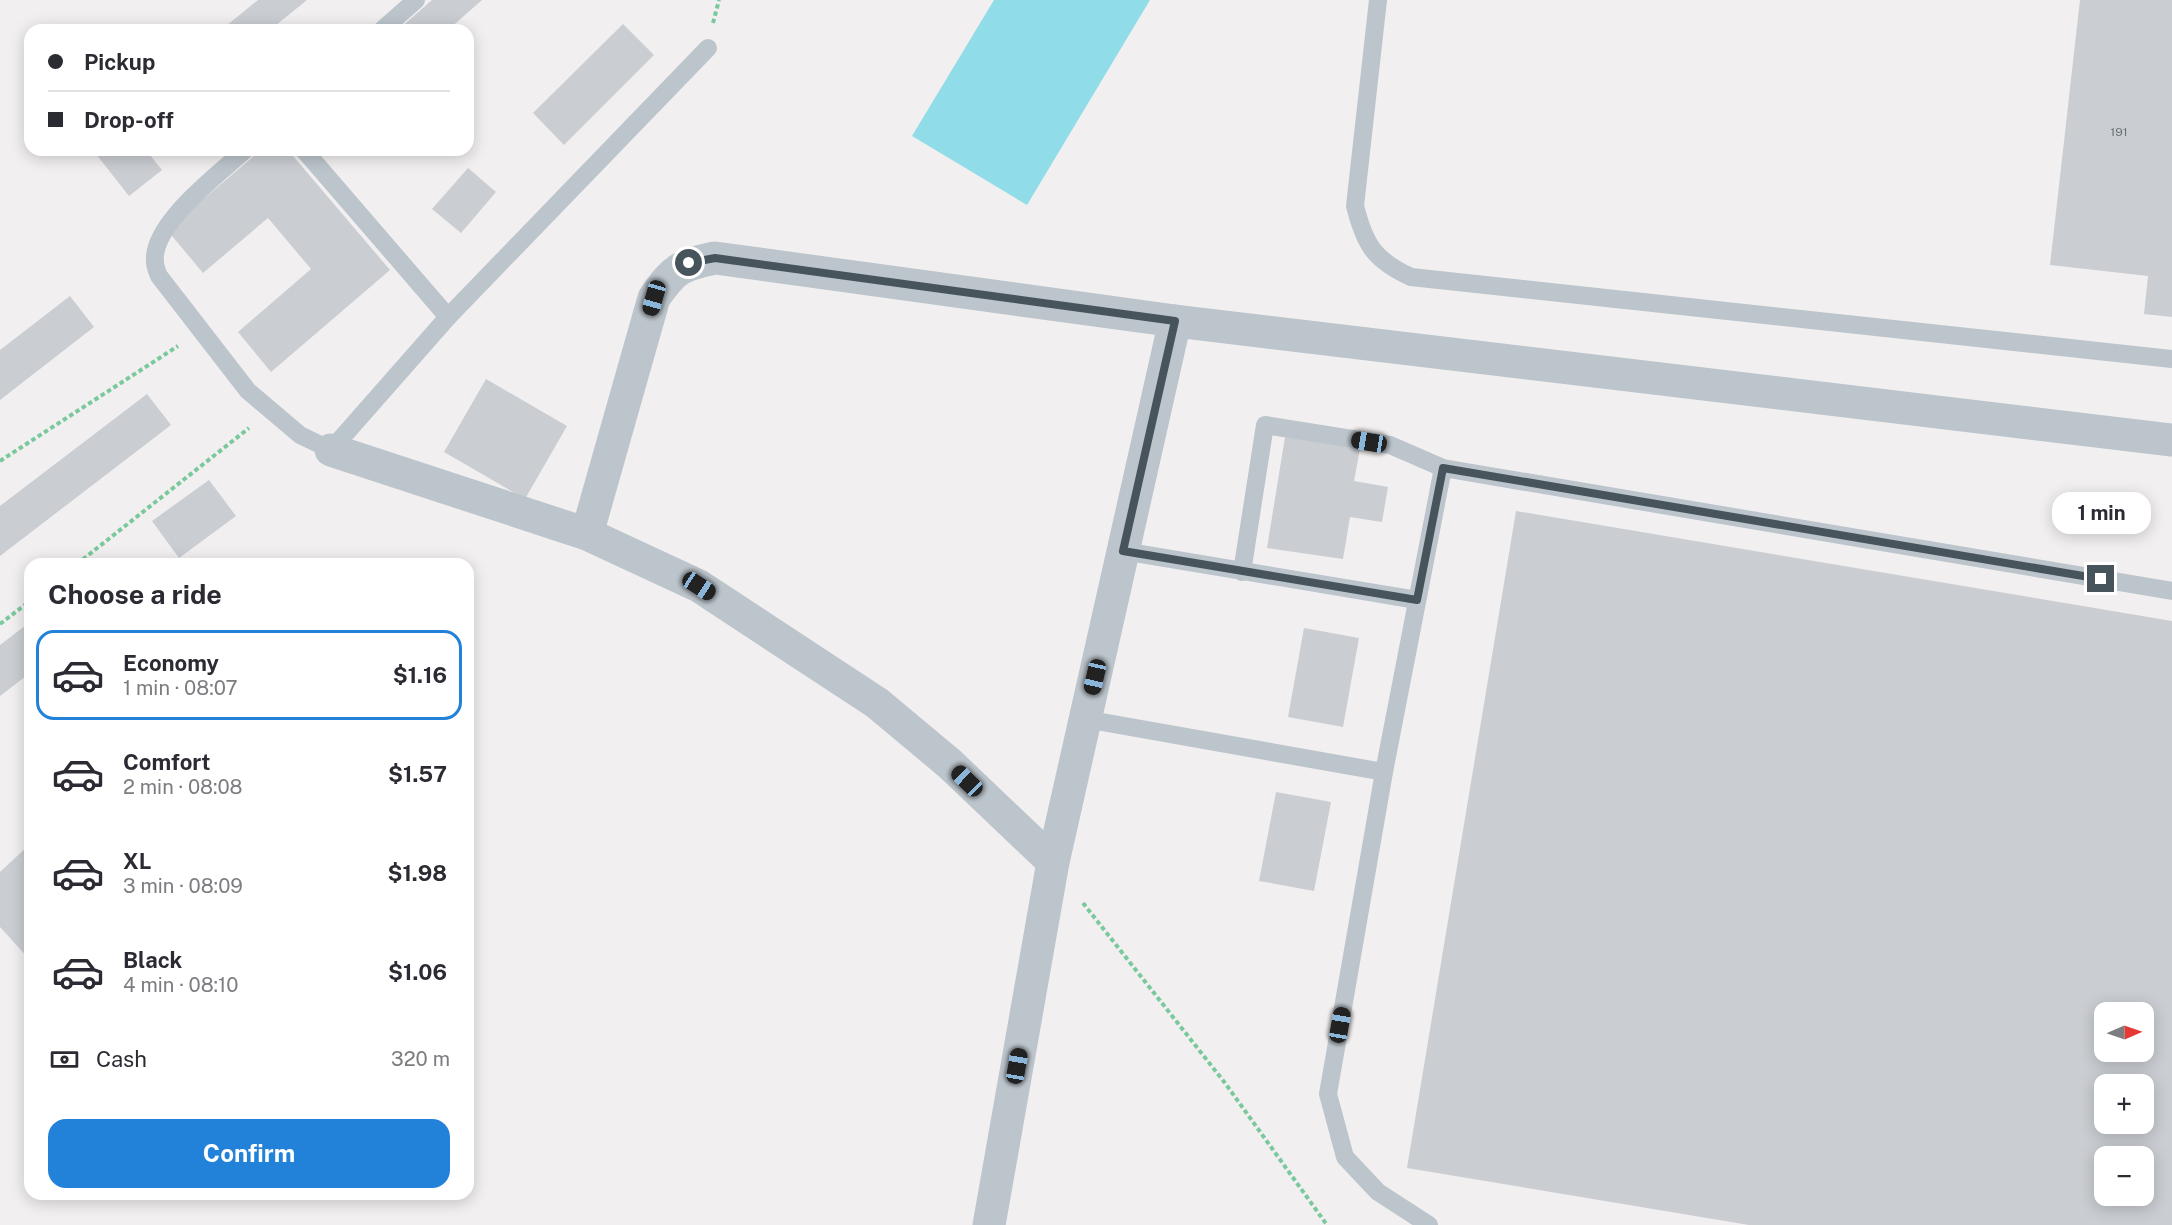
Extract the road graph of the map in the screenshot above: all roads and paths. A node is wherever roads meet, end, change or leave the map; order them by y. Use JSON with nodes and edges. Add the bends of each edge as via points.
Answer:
{"nodes":[{"id":1,"x":416,"y":0,"type":"edge"},
{"id":2,"x":1378,"y":0,"type":"edge"},
{"id":3,"x":389,"y":24,"type":"edge"},
{"id":4,"x":708,"y":48,"type":"dead end"},
{"id":5,"x":238,"y":156,"type":"edge"},
{"id":6,"x":309,"y":156,"type":"edge"},
{"id":7,"x":448,"y":317,"type":"junction"},
{"id":8,"x":1175,"y":321,"type":"junction"},
{"id":9,"x":201,"y":331,"type":"junction"},
{"id":10,"x":2172,"y":359,"type":"edge"},
{"id":11,"x":271,"y":411,"type":"junction"},
{"id":12,"x":2172,"y":440,"type":"edge"},
{"id":13,"x":331,"y":450,"type":"junction"},
{"id":14,"x":0,"y":461,"type":"edge"},
{"id":15,"x":1443,"y":468,"type":"junction"},
{"id":16,"x":587,"y":534,"type":"junction"},
{"id":17,"x":1123,"y":551,"type":"junction"},
{"id":18,"x":84,"y":558,"type":"edge"},
{"id":19,"x":1242,"y":572,"type":"junction"},
{"id":20,"x":2172,"y":591,"type":"edge"},
{"id":21,"x":1417,"y":600,"type":"junction"},
{"id":22,"x":24,"y":606,"type":"edge"},
{"id":23,"x":0,"y":624,"type":"edge"},
{"id":24,"x":1085,"y":719,"type":"junction"},
{"id":25,"x":1384,"y":772,"type":"junction"},
{"id":26,"x":1053,"y":862,"type":"junction"},
{"id":27,"x":989,"y":1225,"type":"edge"},
{"id":28,"x":1327,"y":1225,"type":"edge"},
{"id":29,"x":1429,"y":1225,"type":"edge"}],
"edges":[{"from":1,"to":3,"type":"lane"},
{"from":2,"to":10,"type":"lane","via":[[1355,206],[1373,251],[1391,268],[1411,278]]},
{"from":4,"to":7,"type":"lane"},
{"from":5,"to":9,"type":"lane","via":[[177,212],[156,247],[154,262],[159,276]]},
{"from":6,"to":7,"type":"lane"},
{"from":7,"to":13,"type":"lane"},
{"from":8,"to":12,"type":"street"},
{"from":8,"to":16,"type":"street","via":[[715,258],[689,263],[669,276],[654,298]]},
{"from":8,"to":17,"type":"street"},
{"from":9,"to":11,"type":"lane","via":[[248,391]]},
{"from":9,"to":14,"type":"path"},
{"from":11,"to":13,"type":"lane","via":[[300,435]]},
{"from":11,"to":18,"type":"path"},
{"from":13,"to":16,"type":"street"},
{"from":15,"to":19,"type":"lane","via":[[1390,446],[1265,425]]},
{"from":15,"to":20,"type":"lane"},
{"from":15,"to":21,"type":"lane"},
{"from":16,"to":26,"type":"street","via":[[699,586],[877,703],[950,764]]},
{"from":17,"to":19,"type":"lane"},
{"from":17,"to":24,"type":"street"},
{"from":19,"to":21,"type":"lane"},
{"from":21,"to":25,"type":"lane"},
{"from":22,"to":23,"type":"path"},
{"from":24,"to":25,"type":"lane"},
{"from":24,"to":26,"type":"street"},
{"from":25,"to":29,"type":"lane","via":[[1328,1094],[1345,1157],[1378,1192]]},
{"from":26,"to":27,"type":"street"},
{"from":26,"to":28,"type":"path","via":[[1225,1083]]}]}
